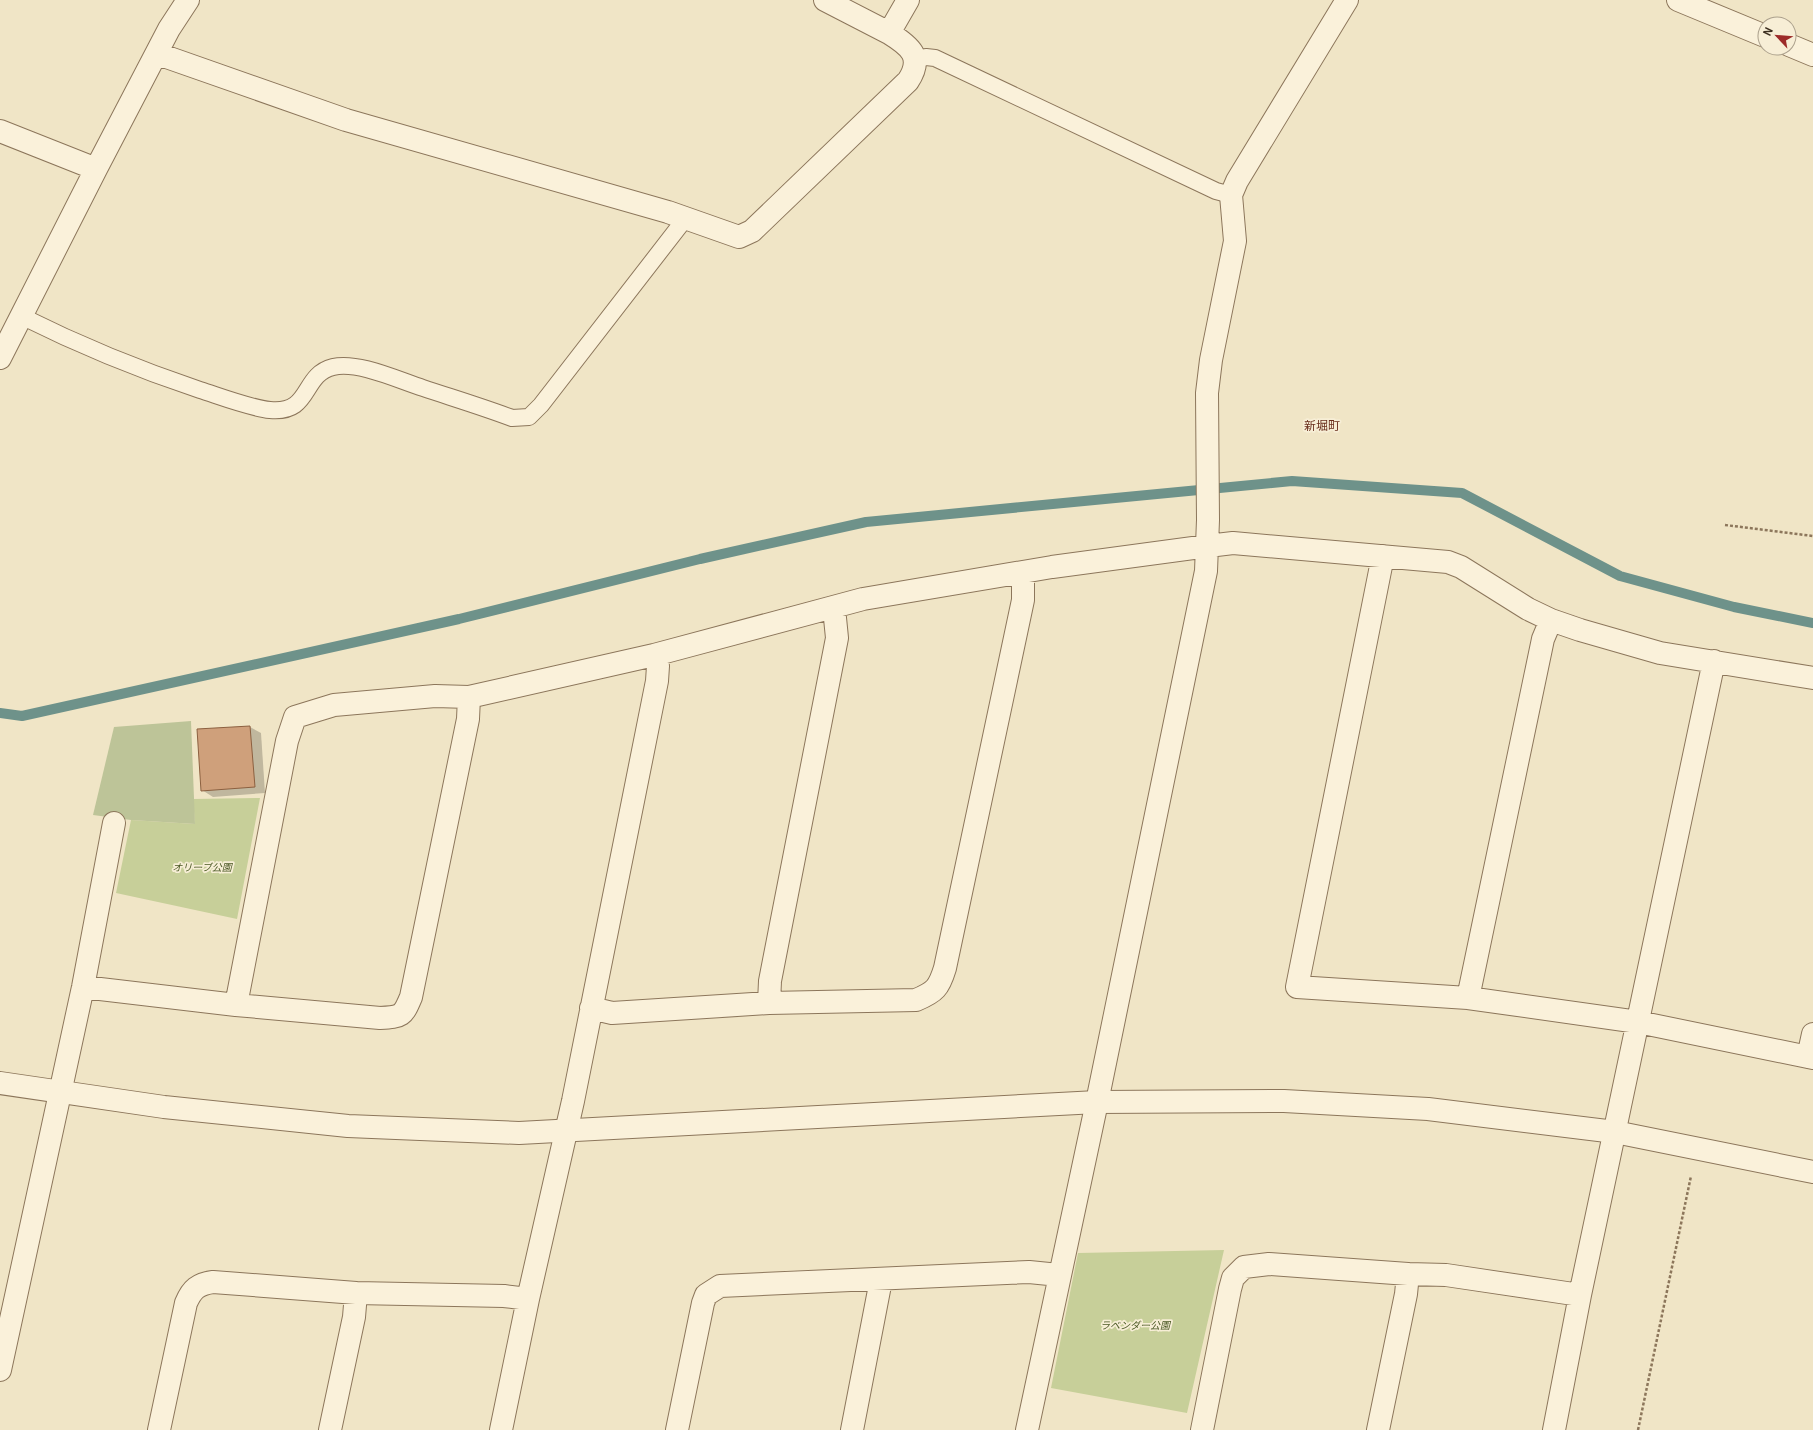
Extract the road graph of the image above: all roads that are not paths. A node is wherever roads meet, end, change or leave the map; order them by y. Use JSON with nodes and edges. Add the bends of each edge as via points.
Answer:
{"nodes":[{"id":1,"x":188,"y":0,"type":"edge"},
{"id":2,"x":825,"y":0,"type":"edge"},
{"id":3,"x":908,"y":0,"type":"edge"},
{"id":4,"x":1347,"y":0,"type":"edge"},
{"id":5,"x":1678,"y":0,"type":"edge"},
{"id":6,"x":889,"y":33,"type":"junction"},
{"id":7,"x":1757,"y":33,"type":"edge"},
{"id":8,"x":1797,"y":48,"type":"edge"},
{"id":9,"x":158,"y":54,"type":"junction"},
{"id":10,"x":1813,"y":55,"type":"edge"},
{"id":11,"x":915,"y":60,"type":"junction"},
{"id":12,"x":0,"y":131,"type":"edge"},
{"id":13,"x":96,"y":169,"type":"junction"},
{"id":14,"x":1231,"y":195,"type":"junction"},
{"id":15,"x":685,"y":219,"type":"junction"},
{"id":16,"x":21,"y":316,"type":"junction"},
{"id":17,"x":0,"y":358,"type":"edge"},
{"id":18,"x":1208,"y":546,"type":"junction"},
{"id":19,"x":1383,"y":556,"type":"junction"},
{"id":20,"x":1023,"y":572,"type":"junction"},
{"id":21,"x":834,"y":608,"type":"junction"},
{"id":22,"x":1551,"y":620,"type":"junction"},
{"id":23,"x":654,"y":655,"type":"junction"},
{"id":24,"x":1714,"y":661,"type":"junction"},
{"id":25,"x":1813,"y":678,"type":"edge"},
{"id":26,"x":469,"y":697,"type":"junction"},
{"id":27,"x":114,"y":823,"type":"dead end"},
{"id":28,"x":83,"y":987,"type":"junction"},
{"id":29,"x":1468,"y":998,"type":"junction"},
{"id":30,"x":769,"y":1003,"type":"junction"},
{"id":31,"x":236,"y":1005,"type":"junction"},
{"id":32,"x":591,"y":1008,"type":"junction"},
{"id":33,"x":1638,"y":1022,"type":"junction"},
{"id":34,"x":1813,"y":1034,"type":"edge"},
{"id":35,"x":1810,"y":1058,"type":"edge"},
{"id":36,"x":0,"y":1083,"type":"edge"},
{"id":37,"x":60,"y":1093,"type":"junction"},
{"id":38,"x":1097,"y":1102,"type":"junction"},
{"id":39,"x":566,"y":1131,"type":"junction"},
{"id":40,"x":1616,"y":1132,"type":"junction"},
{"id":41,"x":1813,"y":1172,"type":"edge"},
{"id":42,"x":1408,"y":1274,"type":"junction"},
{"id":43,"x":1059,"y":1275,"type":"junction"},
{"id":44,"x":881,"y":1280,"type":"junction"},
{"id":45,"x":356,"y":1293,"type":"junction"},
{"id":46,"x":1580,"y":1295,"type":"junction"},
{"id":47,"x":528,"y":1299,"type":"junction"},
{"id":48,"x":0,"y":1370,"type":"edge"},
{"id":49,"x":159,"y":1430,"type":"edge"},
{"id":50,"x":330,"y":1430,"type":"edge"},
{"id":51,"x":501,"y":1430,"type":"edge"},
{"id":52,"x":677,"y":1430,"type":"edge"},
{"id":53,"x":852,"y":1430,"type":"edge"},
{"id":54,"x":1027,"y":1430,"type":"edge"},
{"id":55,"x":1202,"y":1430,"type":"edge"},
{"id":56,"x":1378,"y":1430,"type":"edge"},
{"id":57,"x":1554,"y":1430,"type":"edge"}],
"edges":[{"from":1,"to":9,"type":"street","via":[[169,29]]},
{"from":2,"to":6,"type":"street"},
{"from":3,"to":6,"type":"street"},
{"from":4,"to":14,"type":"street","via":[[1236,181]]},
{"from":5,"to":7,"type":"street"},
{"from":6,"to":11,"type":"street","via":[[904,43]]},
{"from":8,"to":10,"type":"street"},
{"from":9,"to":13,"type":"street"},
{"from":9,"to":15,"type":"street","via":[[346,120]]},
{"from":11,"to":14,"type":"lane","via":[[935,58],[1216,191]]},
{"from":11,"to":15,"type":"street","via":[[915,71],[908,81],[752,231],[738,237]]},
{"from":12,"to":13,"type":"street"},
{"from":13,"to":16,"type":"street"},
{"from":14,"to":18,"type":"street","via":[[1236,241],[1211,360],[1207,393]]},
{"from":15,"to":16,"type":"lane","via":[[541,406],[529,417],[512,418],[370,370],[343,365],[321,371],[301,400],[290,409],[270,410],[146,372],[78,345]]},
{"from":16,"to":17,"type":"street"},
{"from":18,"to":19,"type":"street","via":[[1233,543]]},
{"from":18,"to":20,"type":"street"},
{"from":18,"to":38,"type":"street","via":[[1206,571]]},
{"from":19,"to":22,"type":"street","via":[[1448,562]]},
{"from":19,"to":29,"type":"street","via":[[1297,987]]},
{"from":20,"to":21,"type":"street","via":[[863,599]]},
{"from":20,"to":30,"type":"street","via":[[1023,600],[941,982],[932,993],[916,1000]]},
{"from":21,"to":23,"type":"street"},
{"from":21,"to":30,"type":"street","via":[[837,638],[770,981]]},
{"from":22,"to":24,"type":"street","via":[[1660,653]]},
{"from":22,"to":29,"type":"street","via":[[1543,639]]},
{"from":23,"to":26,"type":"street"},
{"from":23,"to":32,"type":"street","via":[[658,666],[657,681]]},
{"from":24,"to":25,"type":"street"},
{"from":24,"to":33,"type":"street"},
{"from":26,"to":31,"type":"street","via":[[435,696],[334,705],[295,717],[287,741]]},
{"from":26,"to":31,"type":"street","via":[[468,719],[405,1011],[397,1018],[380,1018]]},
{"from":27,"to":28,"type":"street"},
{"from":28,"to":31,"type":"street"},
{"from":28,"to":37,"type":"street"},
{"from":29,"to":33,"type":"street"},
{"from":30,"to":32,"type":"street","via":[[612,1013]]},
{"from":32,"to":39,"type":"street"},
{"from":33,"to":35,"type":"street"},
{"from":33,"to":40,"type":"street"},
{"from":34,"to":35,"type":"street"},
{"from":36,"to":37,"type":"street"},
{"from":37,"to":39,"type":"street","via":[[164,1107],[348,1126],[519,1133]]},
{"from":37,"to":48,"type":"street"},
{"from":38,"to":39,"type":"street"},
{"from":38,"to":40,"type":"street","via":[[1284,1101],[1428,1109]]},
{"from":38,"to":43,"type":"street"},
{"from":39,"to":47,"type":"street"},
{"from":40,"to":41,"type":"street"},
{"from":40,"to":46,"type":"street"},
{"from":42,"to":46,"type":"street","via":[[1446,1275]]},
{"from":42,"to":55,"type":"street","via":[[1269,1264],[1244,1267],[1233,1278],[1230,1289]]},
{"from":42,"to":56,"type":"street"},
{"from":43,"to":44,"type":"street","via":[[1028,1272]]},
{"from":43,"to":54,"type":"street"},
{"from":44,"to":52,"type":"street","via":[[720,1286],[712,1290],[702,1303]]},
{"from":44,"to":53,"type":"street"},
{"from":45,"to":47,"type":"street","via":[[504,1296]]},
{"from":45,"to":49,"type":"street","via":[[213,1282],[196,1287],[186,1303]]},
{"from":45,"to":50,"type":"street","via":[[354,1317]]},
{"from":46,"to":57,"type":"street"},
{"from":47,"to":51,"type":"street"}]}
